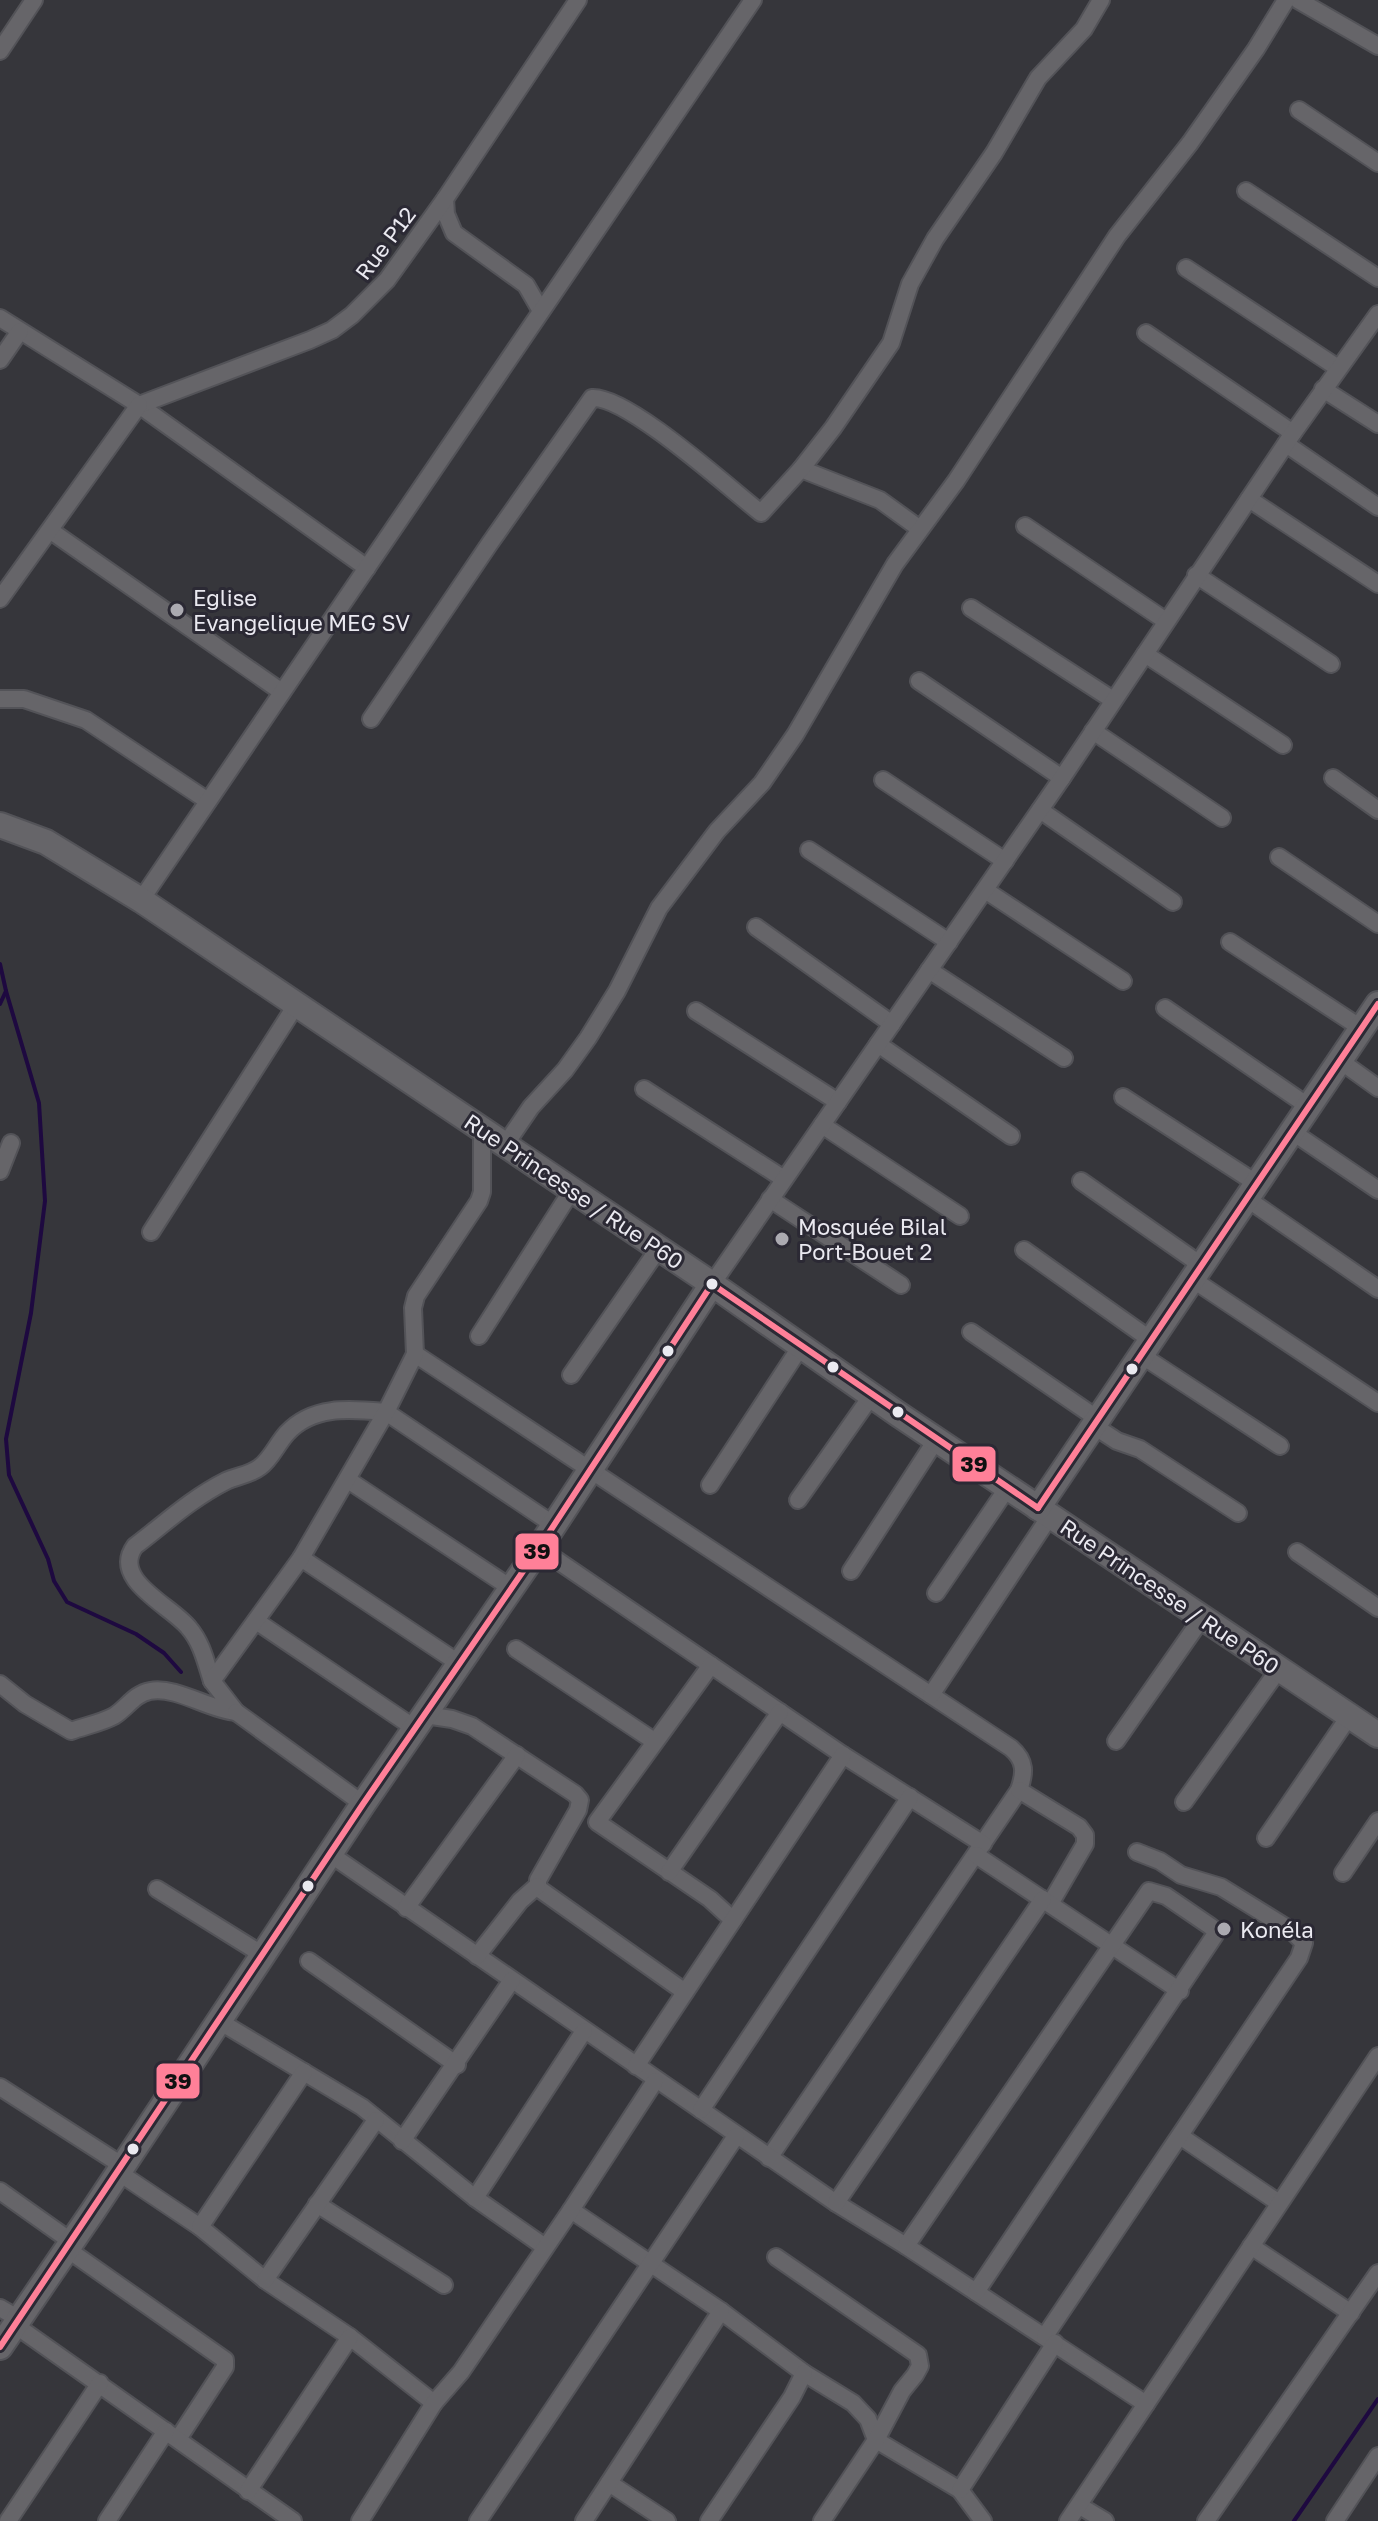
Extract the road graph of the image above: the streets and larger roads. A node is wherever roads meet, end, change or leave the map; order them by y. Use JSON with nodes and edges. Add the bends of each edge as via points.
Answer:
{"nodes":[{"id":1,"x":34,"y":0,"type":"edge"},
{"id":2,"x":578,"y":0,"type":"edge"},
{"id":3,"x":753,"y":0,"type":"edge"},
{"id":4,"x":1101,"y":0,"type":"edge"},
{"id":5,"x":1286,"y":0,"type":"edge"},
{"id":6,"x":1298,"y":0,"type":"edge"},
{"id":7,"x":3,"y":42,"type":"edge"},
{"id":8,"x":1378,"y":46,"type":"edge"},
{"id":9,"x":1299,"y":110,"type":"dead end"},
{"id":10,"x":1378,"y":163,"type":"edge"},
{"id":11,"x":1246,"y":191,"type":"dead end"},
{"id":12,"x":445,"y":199,"type":"junction"},
{"id":13,"x":1186,"y":268,"type":"dead end"},
{"id":14,"x":1378,"y":278,"type":"edge"},
{"id":15,"x":541,"y":311,"type":"junction"},
{"id":16,"x":1378,"y":314,"type":"edge"},
{"id":17,"x":0,"y":318,"type":"edge"},
{"id":18,"x":20,"y":331,"type":"junction"},
{"id":19,"x":1146,"y":333,"type":"dead end"},
{"id":20,"x":0,"y":360,"type":"edge"},
{"id":21,"x":1338,"y":368,"type":"junction"},
{"id":22,"x":1323,"y":389,"type":"junction"},
{"id":23,"x":139,"y":405,"type":"junction"},
{"id":24,"x":1378,"y":424,"type":"edge"},
{"id":25,"x":1289,"y":438,"type":"junction"},
{"id":26,"x":801,"y":469,"type":"junction"},
{"id":27,"x":1249,"y":499,"type":"junction"},
{"id":28,"x":1378,"y":507,"type":"edge"},
{"id":29,"x":1025,"y":526,"type":"dead end"},
{"id":30,"x":920,"y":529,"type":"junction"},
{"id":31,"x":51,"y":531,"type":"junction"},
{"id":32,"x":367,"y":568,"type":"junction"},
{"id":33,"x":1196,"y":575,"type":"junction"},
{"id":34,"x":1378,"y":584,"type":"edge"},
{"id":35,"x":0,"y":599,"type":"edge"},
{"id":36,"x":971,"y":608,"type":"dead end"},
{"id":37,"x":1166,"y":621,"type":"junction"},
{"id":38,"x":1145,"y":654,"type":"junction"},
{"id":39,"x":1331,"y":664,"type":"dead end"},
{"id":40,"x":919,"y":681,"type":"dead end"},
{"id":41,"x":282,"y":692,"type":"junction"},
{"id":42,"x":0,"y":699,"type":"edge"},
{"id":43,"x":1113,"y":700,"type":"junction"},
{"id":44,"x":371,"y":719,"type":"dead end"},
{"id":45,"x":1093,"y":731,"type":"junction"},
{"id":46,"x":1283,"y":745,"type":"dead end"},
{"id":47,"x":1062,"y":778,"type":"junction"},
{"id":48,"x":1333,"y":778,"type":"dead end"},
{"id":49,"x":883,"y":780,"type":"dead end"},
{"id":50,"x":208,"y":801,"type":"junction"},
{"id":51,"x":1040,"y":810,"type":"junction"},
{"id":52,"x":1378,"y":810,"type":"edge"},
{"id":53,"x":1222,"y":818,"type":"dead end"},
{"id":54,"x":0,"y":825,"type":"edge"},
{"id":55,"x":809,"y":850,"type":"dead end"},
{"id":56,"x":1279,"y":857,"type":"dead end"},
{"id":57,"x":1005,"y":861,"type":"junction"},
{"id":58,"x":985,"y":890,"type":"junction"},
{"id":59,"x":141,"y":900,"type":"junction"},
{"id":60,"x":1173,"y":902,"type":"dead end"},
{"id":61,"x":1378,"y":924,"type":"edge"},
{"id":62,"x":756,"y":927,"type":"dead end"},
{"id":63,"x":949,"y":942,"type":"junction"},
{"id":64,"x":1230,"y":942,"type":"dead end"},
{"id":65,"x":929,"y":970,"type":"junction"},
{"id":66,"x":1123,"y":981,"type":"dead end"},
{"id":67,"x":1378,"y":1004,"type":"edge"},
{"id":68,"x":296,"y":1005,"type":"junction"},
{"id":69,"x":1165,"y":1008,"type":"dead end"},
{"id":70,"x":696,"y":1011,"type":"dead end"},
{"id":71,"x":892,"y":1024,"type":"junction"},
{"id":72,"x":1361,"y":1028,"type":"junction"},
{"id":73,"x":878,"y":1044,"type":"junction"},
{"id":74,"x":1064,"y":1058,"type":"dead end"},
{"id":75,"x":1339,"y":1060,"type":"junction"},
{"id":76,"x":1378,"y":1088,"type":"edge"},
{"id":77,"x":644,"y":1089,"type":"dead end"},
{"id":78,"x":1123,"y":1097,"type":"dead end"},
{"id":79,"x":838,"y":1102,"type":"junction"},
{"id":80,"x":1308,"y":1106,"type":"junction"},
{"id":81,"x":822,"y":1125,"type":"junction"},
{"id":82,"x":482,"y":1129,"type":"junction"},
{"id":83,"x":1291,"y":1131,"type":"junction"},
{"id":84,"x":1011,"y":1136,"type":"dead end"},
{"id":85,"x":11,"y":1143,"type":"dead end"},
{"id":86,"x":505,"y":1145,"type":"junction"},
{"id":87,"x":0,"y":1171,"type":"edge"},
{"id":88,"x":784,"y":1179,"type":"junction"},
{"id":89,"x":1081,"y":1181,"type":"dead end"},
{"id":90,"x":572,"y":1190,"type":"junction"},
{"id":91,"x":1378,"y":1190,"type":"edge"},
{"id":92,"x":1251,"y":1191,"type":"junction"},
{"id":93,"x":770,"y":1199,"type":"junction"},
{"id":94,"x":960,"y":1216,"type":"dead end"},
{"id":95,"x":151,"y":1232,"type":"dead end"},
{"id":96,"x":659,"y":1248,"type":"junction"},
{"id":97,"x":1024,"y":1250,"type":"dead end"},
{"id":98,"x":1197,"y":1272,"type":"junction"},
{"id":99,"x":712,"y":1284,"type":"junction"},
{"id":100,"x":901,"y":1285,"type":"dead end"},
{"id":101,"x":1378,"y":1289,"type":"edge"},
{"id":102,"x":971,"y":1332,"type":"dead end"},
{"id":103,"x":479,"y":1336,"type":"dead end"},
{"id":104,"x":801,"y":1346,"type":"junction"},
{"id":105,"x":1146,"y":1348,"type":"junction"},
{"id":106,"x":415,"y":1354,"type":"junction"},
{"id":107,"x":571,"y":1375,"type":"dead end"},
{"id":108,"x":872,"y":1395,"type":"junction"},
{"id":109,"x":1378,"y":1403,"type":"edge"},
{"id":110,"x":386,"y":1412,"type":"junction"},
{"id":111,"x":1096,"y":1423,"type":"junction"},
{"id":112,"x":936,"y":1440,"type":"junction"},
{"id":113,"x":1280,"y":1446,"type":"dead end"},
{"id":114,"x":590,"y":1471,"type":"junction"},
{"id":115,"x":348,"y":1480,"type":"junction"},
{"id":116,"x":710,"y":1485,"type":"dead end"},
{"id":117,"x":1008,"y":1487,"type":"junction"},
{"id":118,"x":798,"y":1500,"type":"dead end"},
{"id":119,"x":1044,"y":1512,"type":"junction"},
{"id":120,"x":1238,"y":1513,"type":"dead end"},
{"id":121,"x":554,"y":1525,"type":"junction"},
{"id":122,"x":539,"y":1548,"type":"junction"},
{"id":123,"x":1297,"y":1552,"type":"dead end"},
{"id":124,"x":301,"y":1558,"type":"junction"},
{"id":125,"x":851,"y":1571,"type":"dead end"},
{"id":126,"x":511,"y":1588,"type":"junction"},
{"id":127,"x":936,"y":1593,"type":"dead end"},
{"id":128,"x":1378,"y":1608,"type":"edge"},
{"id":129,"x":1202,"y":1618,"type":"junction"},
{"id":130,"x":256,"y":1621,"type":"junction"},
{"id":131,"x":516,"y":1649,"type":"dead end"},
{"id":132,"x":460,"y":1664,"type":"junction"},
{"id":133,"x":711,"y":1665,"type":"junction"},
{"id":134,"x":1279,"y":1669,"type":"junction"},
{"id":135,"x":212,"y":1681,"type":"junction"},
{"id":136,"x":0,"y":1684,"type":"edge"},
{"id":137,"x":931,"y":1695,"type":"junction"},
{"id":138,"x":236,"y":1712,"type":"junction"},
{"id":139,"x":780,"y":1712,"type":"junction"},
{"id":140,"x":1350,"y":1715,"type":"junction"},
{"id":141,"x":420,"y":1722,"type":"junction"},
{"id":142,"x":1378,"y":1735,"type":"edge"},
{"id":143,"x":654,"y":1741,"type":"junction"},
{"id":144,"x":1116,"y":1741,"type":"dead end"},
{"id":145,"x":517,"y":1755,"type":"junction"},
{"id":146,"x":843,"y":1755,"type":"junction"},
{"id":147,"x":1019,"y":1790,"type":"junction"},
{"id":148,"x":910,"y":1797,"type":"junction"},
{"id":149,"x":1184,"y":1802,"type":"dead end"},
{"id":150,"x":363,"y":1804,"type":"junction"},
{"id":151,"x":578,"y":1810,"type":"junction"},
{"id":152,"x":1378,"y":1821,"type":"edge"},
{"id":153,"x":597,"y":1822,"type":"junction"},
{"id":154,"x":1266,"y":1838,"type":"dead end"},
{"id":155,"x":980,"y":1850,"type":"junction"},
{"id":156,"x":1137,"y":1852,"type":"dead end"},
{"id":157,"x":330,"y":1854,"type":"junction"},
{"id":158,"x":669,"y":1872,"type":"junction"},
{"id":159,"x":1343,"y":1873,"type":"dead end"},
{"id":160,"x":537,"y":1886,"type":"junction"},
{"id":161,"x":157,"y":1889,"type":"dead end"},
{"id":162,"x":1046,"y":1901,"type":"junction"},
{"id":163,"x":406,"y":1908,"type":"junction"},
{"id":164,"x":733,"y":1920,"type":"junction"},
{"id":165,"x":1111,"y":1945,"type":"junction"},
{"id":166,"x":263,"y":1955,"type":"junction"},
{"id":167,"x":477,"y":1956,"type":"junction"},
{"id":168,"x":309,"y":1961,"type":"dead end"},
{"id":169,"x":512,"y":1980,"type":"junction"},
{"id":170,"x":1180,"y":1991,"type":"junction"},
{"id":171,"x":685,"y":1992,"type":"junction"},
{"id":172,"x":219,"y":2021,"type":"junction"},
{"id":173,"x":584,"y":2031,"type":"junction"},
{"id":174,"x":1378,"y":2056,"type":"edge"},
{"id":175,"x":457,"y":2065,"type":"junction"},
{"id":176,"x":636,"y":2066,"type":"junction"},
{"id":177,"x":304,"y":2072,"type":"junction"},
{"id":178,"x":655,"y":2081,"type":"junction"},
{"id":179,"x":0,"y":2087,"type":"edge"},
{"id":180,"x":701,"y":2110,"type":"junction"},
{"id":181,"x":376,"y":2120,"type":"junction"},
{"id":182,"x":736,"y":2136,"type":"junction"},
{"id":183,"x":1180,"y":2136,"type":"junction"},
{"id":184,"x":402,"y":2141,"type":"junction"},
{"id":185,"x":769,"y":2158,"type":"junction"},
{"id":186,"x":120,"y":2169,"type":"junction"},
{"id":187,"x":0,"y":2191,"type":"edge"},
{"id":188,"x":475,"y":2198,"type":"junction"},
{"id":189,"x":836,"y":2203,"type":"junction"},
{"id":190,"x":1279,"y":2203,"type":"junction"},
{"id":191,"x":317,"y":2204,"type":"junction"},
{"id":192,"x":571,"y":2210,"type":"junction"},
{"id":193,"x":200,"y":2227,"type":"junction"},
{"id":194,"x":70,"y":2246,"type":"junction"},
{"id":195,"x":906,"y":2246,"type":"junction"},
{"id":196,"x":1251,"y":2246,"type":"junction"},
{"id":197,"x":545,"y":2247,"type":"junction"},
{"id":198,"x":776,"y":2257,"type":"dead end"},
{"id":199,"x":650,"y":2264,"type":"junction"},
{"id":200,"x":1378,"y":2273,"type":"edge"},
{"id":201,"x":265,"y":2280,"type":"junction"},
{"id":202,"x":444,"y":2285,"type":"dead end"},
{"id":203,"x":976,"y":2292,"type":"junction"},
{"id":204,"x":721,"y":2311,"type":"junction"},
{"id":205,"x":1351,"y":2313,"type":"junction"},
{"id":206,"x":11,"y":2317,"type":"edge"},
{"id":207,"x":350,"y":2337,"type":"junction"},
{"id":208,"x":1050,"y":2339,"type":"junction"},
{"id":209,"x":0,"y":2347,"type":"edge"},
{"id":210,"x":804,"y":2373,"type":"junction"},
{"id":211,"x":100,"y":2383,"type":"junction"},
{"id":212,"x":434,"y":2403,"type":"junction"},
{"id":213,"x":1146,"y":2404,"type":"junction"},
{"id":214,"x":172,"y":2435,"type":"junction"},
{"id":215,"x":876,"y":2440,"type":"junction"},
{"id":216,"x":1378,"y":2456,"type":"edge"},
{"id":217,"x":609,"y":2483,"type":"junction"},
{"id":218,"x":960,"y":2490,"type":"junction"},
{"id":219,"x":248,"y":2491,"type":"junction"},
{"id":220,"x":1080,"y":2506,"type":"junction"},
{"id":221,"x":114,"y":2518,"type":"edge"},
{"id":222,"x":8,"y":2521,"type":"edge"},
{"id":223,"x":293,"y":2521,"type":"edge"},
{"id":224,"x":360,"y":2521,"type":"edge"},
{"id":225,"x":478,"y":2521,"type":"edge"},
{"id":226,"x":584,"y":2521,"type":"edge"},
{"id":227,"x":667,"y":2521,"type":"edge"},
{"id":228,"x":709,"y":2521,"type":"edge"},
{"id":229,"x":822,"y":2521,"type":"edge"},
{"id":230,"x":983,"y":2521,"type":"edge"},
{"id":231,"x":1068,"y":2521,"type":"edge"},
{"id":232,"x":1105,"y":2521,"type":"edge"},
{"id":233,"x":1206,"y":2521,"type":"edge"},
{"id":234,"x":1335,"y":2521,"type":"edge"}],
"edges":[{"from":1,"to":7,"type":"street"},
{"from":2,"to":12,"type":"street","name":"Rue P12"},
{"from":3,"to":15,"type":"street"},
{"from":4,"to":26,"type":"street","via":[[1084,29],[1038,78],[935,239],[910,284],[891,343]]},
{"from":5,"to":30,"type":"street","via":[[1190,143],[1117,236]]},
{"from":6,"to":8,"type":"street"},
{"from":9,"to":10,"type":"street"},
{"from":11,"to":14,"type":"street"},
{"from":12,"to":15,"type":"street","via":[[454,233],[526,285]]},
{"from":12,"to":23,"type":"street","name":"Rue P12","via":[[379,290],[332,330]]},
{"from":13,"to":21,"type":"street"},
{"from":15,"to":32,"type":"street"},
{"from":16,"to":21,"type":"street"},
{"from":17,"to":18,"type":"street"},
{"from":18,"to":20,"type":"street"},
{"from":18,"to":23,"type":"street"},
{"from":19,"to":25,"type":"street"},
{"from":21,"to":22,"type":"street"},
{"from":22,"to":24,"type":"street"},
{"from":22,"to":25,"type":"street"},
{"from":23,"to":31,"type":"street"},
{"from":23,"to":32,"type":"street"},
{"from":25,"to":27,"type":"street"},
{"from":25,"to":28,"type":"street"},
{"from":26,"to":30,"type":"street","via":[[880,500]]},
{"from":26,"to":44,"type":"street","via":[[761,513],[644,422],[600,397],[592,398]]},
{"from":27,"to":33,"type":"street"},
{"from":27,"to":34,"type":"street"},
{"from":29,"to":37,"type":"street"},
{"from":30,"to":86,"type":"street","via":[[795,735],[659,908],[588,1038]]},
{"from":31,"to":35,"type":"street"},
{"from":31,"to":41,"type":"street"},
{"from":32,"to":41,"type":"street"},
{"from":33,"to":37,"type":"street"},
{"from":33,"to":39,"type":"street"},
{"from":36,"to":43,"type":"street"},
{"from":37,"to":38,"type":"street"},
{"from":38,"to":43,"type":"street"},
{"from":38,"to":46,"type":"street"},
{"from":40,"to":47,"type":"street"},
{"from":41,"to":50,"type":"street"},
{"from":42,"to":50,"type":"street","via":[[24,699],[86,720]]},
{"from":43,"to":45,"type":"street"},
{"from":45,"to":47,"type":"street"},
{"from":45,"to":53,"type":"street"},
{"from":47,"to":51,"type":"street"},
{"from":48,"to":52,"type":"street"},
{"from":49,"to":57,"type":"street"},
{"from":50,"to":59,"type":"street"},
{"from":51,"to":57,"type":"street"},
{"from":51,"to":60,"type":"street"},
{"from":54,"to":59,"type":"street","name":"Rue Princesse / Rue P60","via":[[46,842]]},
{"from":55,"to":63,"type":"street"},
{"from":56,"to":61,"type":"street"},
{"from":57,"to":58,"type":"street"},
{"from":58,"to":63,"type":"street"},
{"from":58,"to":66,"type":"street"},
{"from":59,"to":68,"type":"street","name":"Rue Princesse / Rue P60"},
{"from":62,"to":71,"type":"street"},
{"from":63,"to":65,"type":"street"},
{"from":64,"to":72,"type":"street"},
{"from":65,"to":71,"type":"street"},
{"from":65,"to":74,"type":"street"},
{"from":67,"to":72,"type":"street"},
{"from":68,"to":82,"type":"street","name":"Rue Princesse / Rue P60"},
{"from":68,"to":95,"type":"street"},
{"from":69,"to":80,"type":"street"},
{"from":70,"to":79,"type":"street"},
{"from":71,"to":73,"type":"street"},
{"from":72,"to":75,"type":"street"},
{"from":73,"to":79,"type":"street"},
{"from":73,"to":84,"type":"street"},
{"from":75,"to":76,"type":"street"},
{"from":75,"to":80,"type":"street"},
{"from":77,"to":88,"type":"street"},
{"from":78,"to":92,"type":"street"},
{"from":79,"to":81,"type":"street"},
{"from":80,"to":83,"type":"street"},
{"from":81,"to":88,"type":"street"},
{"from":81,"to":94,"type":"street"},
{"from":82,"to":86,"type":"street","name":"Rue Princesse / Rue P60"},
{"from":82,"to":106,"type":"street","via":[[482,1192],[416,1296]]},
{"from":83,"to":91,"type":"street"},
{"from":83,"to":92,"type":"street"},
{"from":85,"to":87,"type":"street"},
{"from":86,"to":90,"type":"street","name":"Rue Princesse / Rue P60"},
{"from":88,"to":93,"type":"street"},
{"from":89,"to":98,"type":"street"},
{"from":90,"to":96,"type":"street","name":"Rue Princesse / Rue P60"},
{"from":90,"to":103,"type":"street"},
{"from":92,"to":98,"type":"street"},
{"from":92,"to":101,"type":"street"},
{"from":93,"to":99,"type":"street"},
{"from":93,"to":100,"type":"street"},
{"from":96,"to":99,"type":"street","name":"Rue Princesse / Rue P60"},
{"from":96,"to":107,"type":"street"},
{"from":97,"to":105,"type":"street"},
{"from":98,"to":105,"type":"street"},
{"from":98,"to":109,"type":"street"},
{"from":99,"to":104,"type":"street","name":"Rue Princesse / Rue P60"},
{"from":99,"to":114,"type":"street"},
{"from":102,"to":111,"type":"street"},
{"from":104,"to":108,"type":"street","name":"Rue Princesse / Rue P60"},
{"from":104,"to":116,"type":"street"},
{"from":105,"to":111,"type":"street"},
{"from":105,"to":113,"type":"street"},
{"from":106,"to":110,"type":"street"},
{"from":106,"to":114,"type":"street"},
{"from":108,"to":112,"type":"street","name":"Rue Princesse / Rue P60"},
{"from":108,"to":118,"type":"street"},
{"from":110,"to":115,"type":"street"},
{"from":110,"to":121,"type":"street"},
{"from":110,"to":135,"type":"street","via":[[312,1415],[285,1436],[260,1468],[192,1501],[129,1554],[128,1565],[141,1587],[197,1639]]},
{"from":111,"to":119,"type":"street"},
{"from":111,"to":120,"type":"street"},
{"from":112,"to":117,"type":"street","name":"Rue Princesse / Rue P60"},
{"from":112,"to":125,"type":"street"},
{"from":114,"to":121,"type":"street"},
{"from":114,"to":137,"type":"street"},
{"from":115,"to":124,"type":"street"},
{"from":115,"to":126,"type":"street"},
{"from":117,"to":119,"type":"street","name":"Rue Princesse / Rue P60"},
{"from":117,"to":127,"type":"street"},
{"from":119,"to":129,"type":"street","name":"Rue Princesse / Rue P60"},
{"from":119,"to":137,"type":"street"},
{"from":121,"to":122,"type":"street"},
{"from":122,"to":126,"type":"street"},
{"from":122,"to":133,"type":"street"},
{"from":123,"to":128,"type":"street"},
{"from":124,"to":130,"type":"street"},
{"from":124,"to":132,"type":"street"},
{"from":126,"to":132,"type":"street"},
{"from":129,"to":134,"type":"street","name":"Rue Princesse / Rue P60"},
{"from":129,"to":144,"type":"street"},
{"from":130,"to":135,"type":"street"},
{"from":130,"to":141,"type":"street"},
{"from":131,"to":143,"type":"street"},
{"from":132,"to":141,"type":"street"},
{"from":133,"to":139,"type":"street"},
{"from":133,"to":143,"type":"street"},
{"from":134,"to":140,"type":"street","name":"Rue Princesse / Rue P60"},
{"from":134,"to":149,"type":"street"},
{"from":135,"to":138,"type":"street"},
{"from":136,"to":138,"type":"street","via":[[71,1731],[113,1716],[152,1690]]},
{"from":137,"to":147,"type":"street","via":[[1019,1755],[1025,1767]]},
{"from":138,"to":150,"type":"street"},
{"from":139,"to":146,"type":"street"},
{"from":139,"to":158,"type":"street"},
{"from":140,"to":142,"type":"street","name":"Rue Princesse / Rue P60"},
{"from":140,"to":154,"type":"street"},
{"from":141,"to":145,"type":"street","via":[[452,1719]]},
{"from":141,"to":150,"type":"street"},
{"from":143,"to":153,"type":"street"},
{"from":145,"to":151,"type":"street","via":[[575,1794]]},
{"from":145,"to":163,"type":"street"},
{"from":146,"to":148,"type":"street"},
{"from":146,"to":164,"type":"street"},
{"from":147,"to":155,"type":"street"},
{"from":147,"to":162,"type":"street","via":[[1085,1835],[1085,1844]]},
{"from":148,"to":155,"type":"street"},
{"from":148,"to":180,"type":"street"},
{"from":150,"to":157,"type":"street"},
{"from":151,"to":153,"type":"street"},
{"from":151,"to":160,"type":"street"},
{"from":152,"to":159,"type":"street"},
{"from":153,"to":158,"type":"street"},
{"from":155,"to":162,"type":"street"},
{"from":155,"to":185,"type":"street"},
{"from":156,"to":183,"type":"street","via":[[1181,1875],[1221,1887],[1304,1943]]},
{"from":157,"to":163,"type":"street"},
{"from":157,"to":166,"type":"street"},
{"from":158,"to":164,"type":"street"},
{"from":160,"to":167,"type":"street"},
{"from":160,"to":171,"type":"street"},
{"from":161,"to":166,"type":"street"},
{"from":162,"to":165,"type":"street"},
{"from":162,"to":189,"type":"street"},
{"from":163,"to":167,"type":"street"},
{"from":164,"to":171,"type":"street"},
{"from":165,"to":170,"type":"street"},
{"from":165,"to":170,"type":"street","via":[[1149,1891],[1166,1896],[1215,1930]]},
{"from":165,"to":195,"type":"street"},
{"from":166,"to":172,"type":"street"},
{"from":167,"to":169,"type":"street"},
{"from":168,"to":175,"type":"street"},
{"from":169,"to":173,"type":"street"},
{"from":169,"to":175,"type":"street"},
{"from":170,"to":203,"type":"street"},
{"from":171,"to":176,"type":"street"},
{"from":172,"to":177,"type":"street"},
{"from":172,"to":186,"type":"street"},
{"from":173,"to":176,"type":"street"},
{"from":173,"to":188,"type":"street"},
{"from":174,"to":190,"type":"street"},
{"from":175,"to":184,"type":"street"},
{"from":176,"to":178,"type":"street"},
{"from":177,"to":181,"type":"street"},
{"from":177,"to":193,"type":"street"},
{"from":178,"to":180,"type":"street"},
{"from":178,"to":192,"type":"street"},
{"from":179,"to":186,"type":"street"},
{"from":180,"to":182,"type":"street"},
{"from":181,"to":184,"type":"street"},
{"from":181,"to":191,"type":"street"},
{"from":182,"to":185,"type":"street"},
{"from":182,"to":199,"type":"street"},
{"from":183,"to":190,"type":"street"},
{"from":183,"to":208,"type":"street"},
{"from":184,"to":188,"type":"street"},
{"from":185,"to":189,"type":"street"},
{"from":186,"to":193,"type":"street"},
{"from":186,"to":194,"type":"street"},
{"from":187,"to":194,"type":"street"},
{"from":188,"to":197,"type":"street"},
{"from":189,"to":195,"type":"street"},
{"from":190,"to":196,"type":"street"},
{"from":191,"to":201,"type":"street"},
{"from":191,"to":202,"type":"street"},
{"from":192,"to":197,"type":"street"},
{"from":192,"to":199,"type":"street"},
{"from":193,"to":201,"type":"street"},
{"from":194,"to":206,"type":"street"},
{"from":194,"to":214,"type":"street","via":[[225,2360],[225,2367]]},
{"from":195,"to":203,"type":"street"},
{"from":196,"to":205,"type":"street"},
{"from":196,"to":213,"type":"street"},
{"from":197,"to":212,"type":"street","via":[[461,2372]]},
{"from":198,"to":215,"type":"street","via":[[918,2355],[920,2366]]},
{"from":199,"to":204,"type":"street"},
{"from":199,"to":225,"type":"street"},
{"from":200,"to":205,"type":"street"},
{"from":201,"to":207,"type":"street"},
{"from":203,"to":208,"type":"street"},
{"from":204,"to":210,"type":"street"},
{"from":204,"to":217,"type":"street"},
{"from":205,"to":233,"type":"street"},
{"from":206,"to":209,"type":"street"},
{"from":206,"to":211,"type":"street"},
{"from":207,"to":212,"type":"street"},
{"from":207,"to":219,"type":"street"},
{"from":208,"to":213,"type":"street"},
{"from":208,"to":218,"type":"street"},
{"from":210,"to":215,"type":"street","via":[[853,2403],[868,2419]]},
{"from":210,"to":228,"type":"street"},
{"from":211,"to":214,"type":"street"},
{"from":211,"to":222,"type":"street"},
{"from":212,"to":224,"type":"street"},
{"from":213,"to":220,"type":"street"},
{"from":214,"to":219,"type":"street"},
{"from":214,"to":221,"type":"street"},
{"from":215,"to":218,"type":"street"},
{"from":215,"to":229,"type":"street"},
{"from":216,"to":234,"type":"street"},
{"from":217,"to":226,"type":"street"},
{"from":217,"to":227,"type":"street"},
{"from":218,"to":230,"type":"street"},
{"from":219,"to":223,"type":"street"},
{"from":220,"to":231,"type":"street"},
{"from":220,"to":232,"type":"street"}]}
